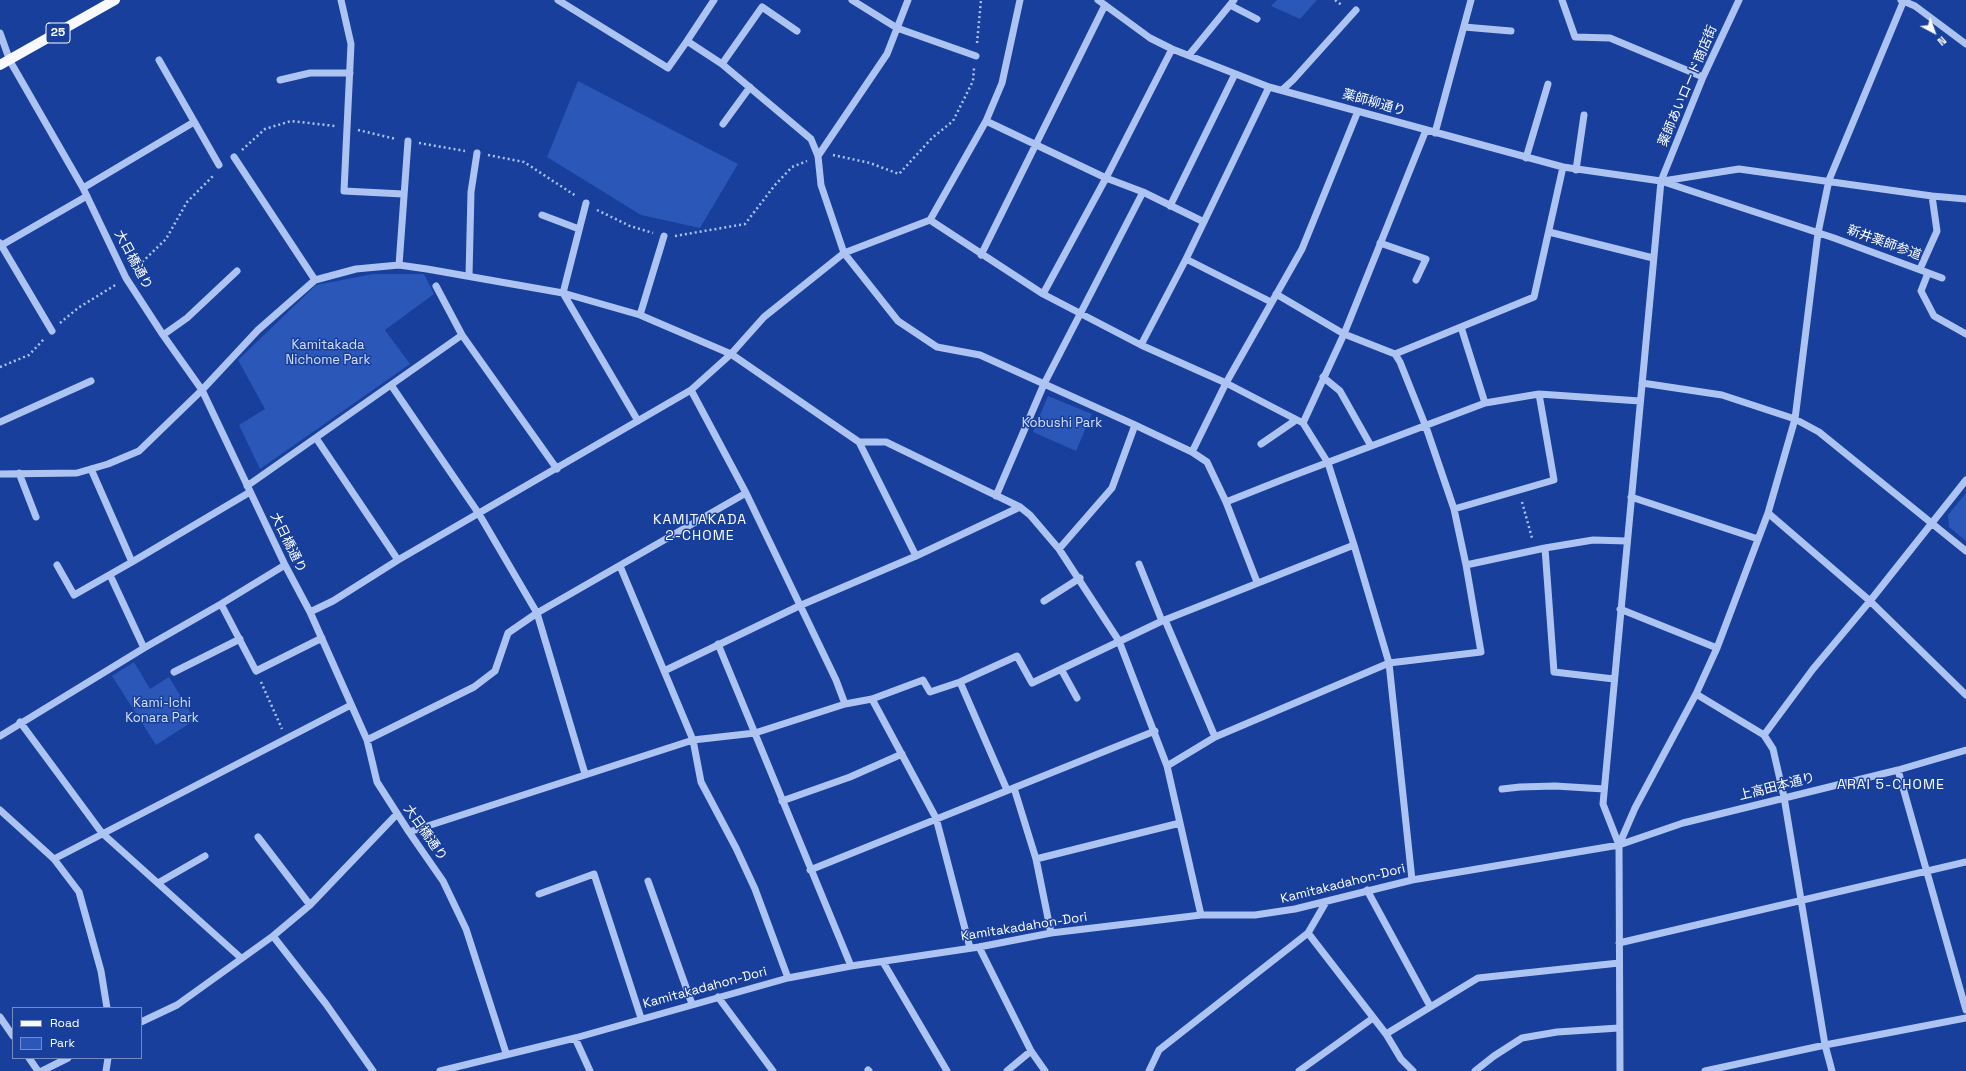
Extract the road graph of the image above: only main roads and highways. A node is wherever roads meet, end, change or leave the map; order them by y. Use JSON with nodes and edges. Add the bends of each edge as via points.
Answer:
{"nodes":[{"id":1,"x":115,"y":0,"type":"edge"},
{"id":2,"x":0,"y":65,"type":"edge"}],
"edges":[{"from":1,"to":2,"type":"main road","number":"25"}]}
